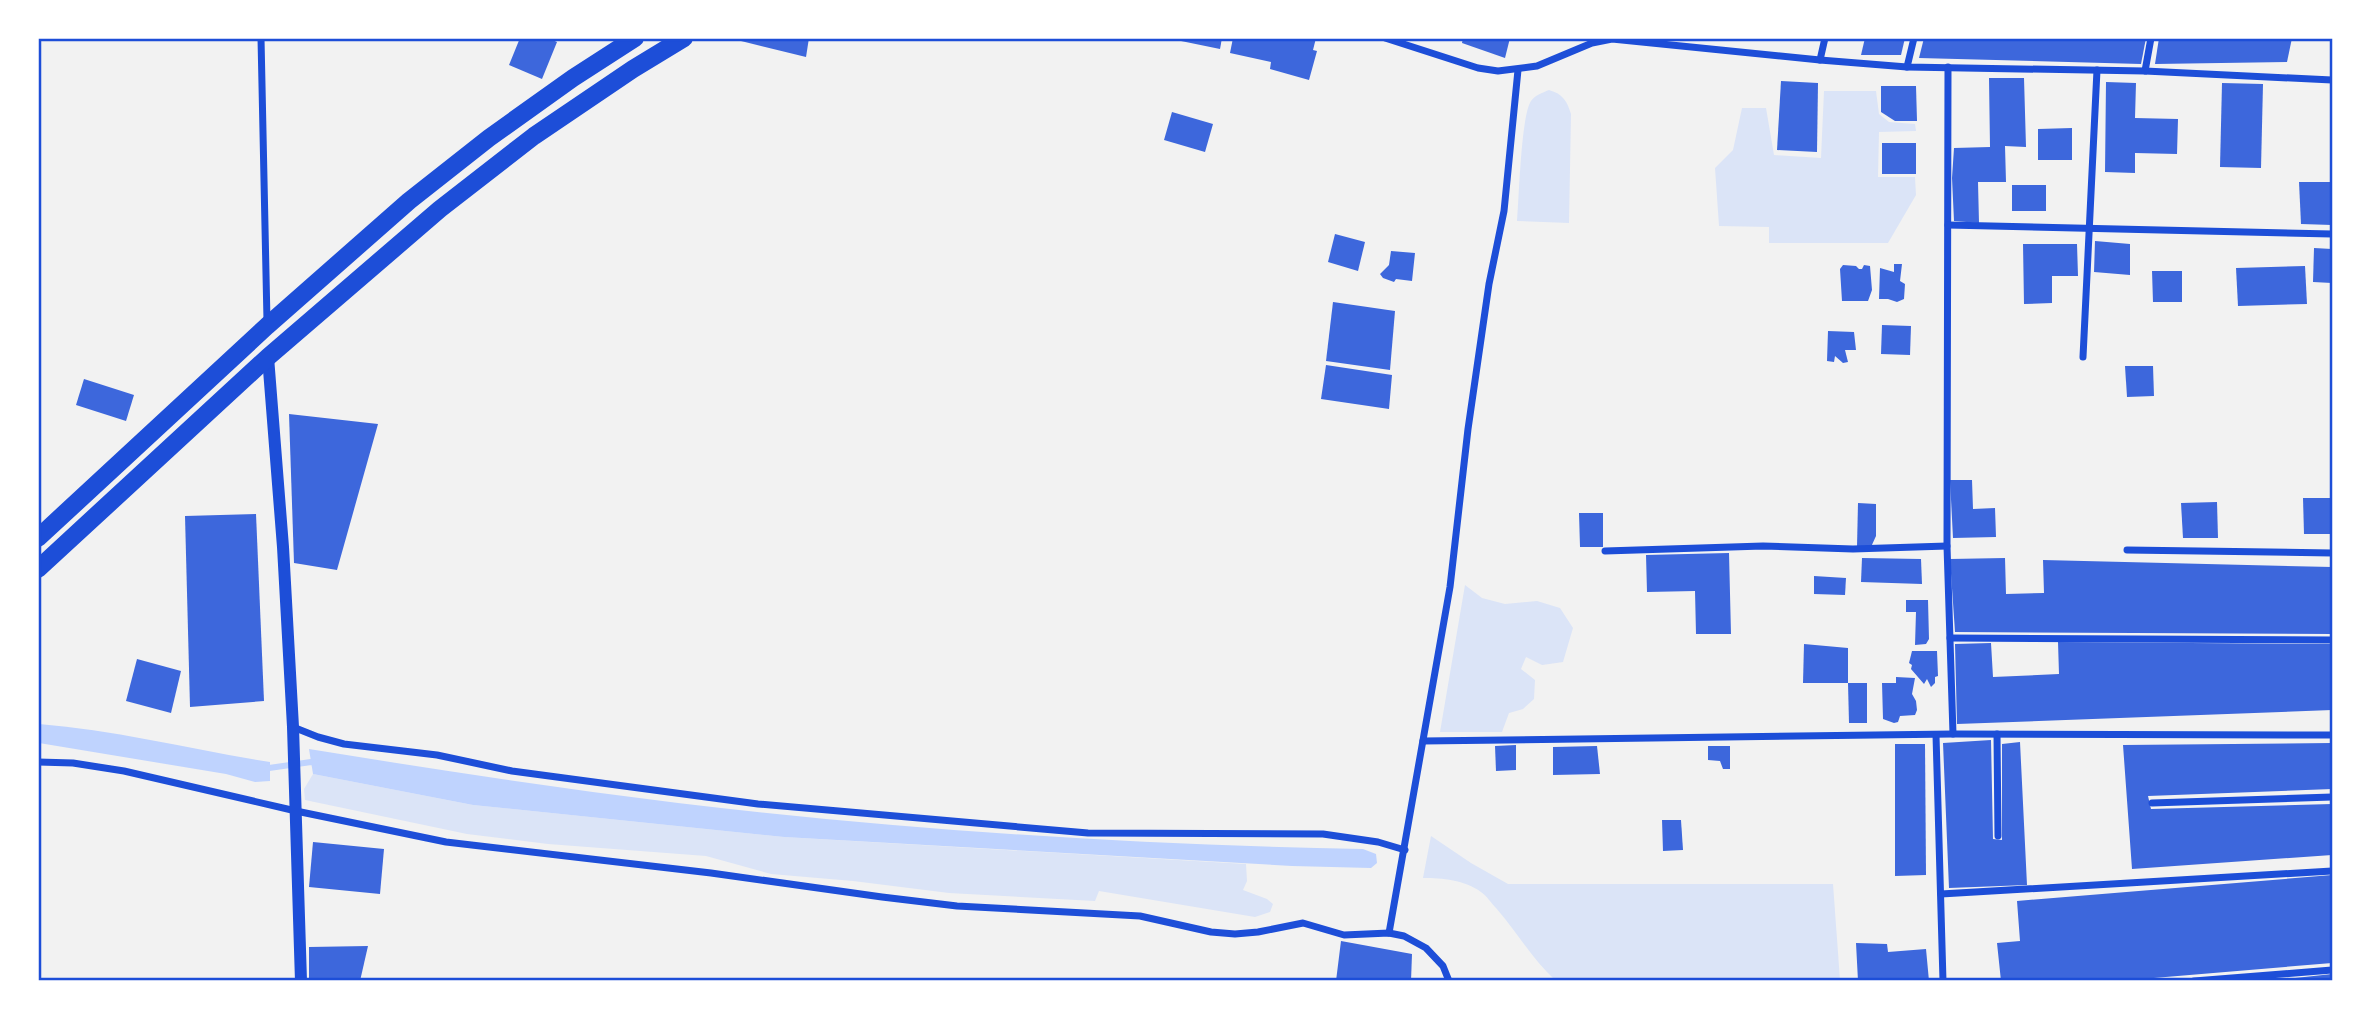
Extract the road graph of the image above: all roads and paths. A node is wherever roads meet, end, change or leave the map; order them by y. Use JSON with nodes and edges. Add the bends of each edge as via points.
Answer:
{"nodes":[{"id":1,"x":261,"y":38,"type":"edge"},
{"id":2,"x":635,"y":38,"type":"edge"},
{"id":3,"x":684,"y":38,"type":"edge"},
{"id":4,"x":1385,"y":38,"type":"edge"},
{"id":5,"x":1825,"y":38,"type":"edge"},
{"id":6,"x":1914,"y":38,"type":"edge"},
{"id":7,"x":2151,"y":38,"type":"edge"},
{"id":8,"x":1819,"y":60,"type":"junction"},
{"id":9,"x":1907,"y":67,"type":"junction"},
{"id":10,"x":1948,"y":67,"type":"junction"},
{"id":11,"x":1518,"y":70,"type":"junction"},
{"id":12,"x":2097,"y":70,"type":"junction"},
{"id":13,"x":2145,"y":71,"type":"junction"},
{"id":14,"x":2333,"y":80,"type":"edge"},
{"id":15,"x":1948,"y":225,"type":"junction"},
{"id":16,"x":2089,"y":229,"type":"junction"},
{"id":17,"x":2333,"y":234,"type":"edge"},
{"id":18,"x":267,"y":326,"type":"junction"},
{"id":19,"x":268,"y":357,"type":"junction"},
{"id":20,"x":2083,"y":357,"type":"dead end"},
{"id":21,"x":38,"y":538,"type":"edge"},
{"id":22,"x":1947,"y":546,"type":"junction"},
{"id":23,"x":2127,"y":550,"type":"dead end"},
{"id":24,"x":1605,"y":551,"type":"dead end"},
{"id":25,"x":2333,"y":553,"type":"edge"},
{"id":26,"x":38,"y":569,"type":"edge"},
{"id":27,"x":1950,"y":638,"type":"junction"},
{"id":28,"x":2333,"y":640,"type":"edge"},
{"id":29,"x":293,"y":727,"type":"junction"},
{"id":30,"x":1936,"y":734,"type":"junction"},
{"id":31,"x":1954,"y":734,"type":"junction"},
{"id":32,"x":1997,"y":734,"type":"junction"},
{"id":33,"x":2333,"y":735,"type":"edge"},
{"id":34,"x":1423,"y":741,"type":"junction"},
{"id":35,"x":38,"y":762,"type":"edge"},
{"id":36,"x":2333,"y":797,"type":"edge"},
{"id":37,"x":2152,"y":803,"type":"dead end"},
{"id":38,"x":295,"y":806,"type":"junction"},
{"id":39,"x":1998,"y":836,"type":"dead end"},
{"id":40,"x":1405,"y":850,"type":"junction"},
{"id":41,"x":2333,"y":871,"type":"edge"},
{"id":42,"x":1941,"y":894,"type":"junction"},
{"id":43,"x":1389,"y":933,"type":"junction"},
{"id":44,"x":2333,"y":970,"type":"edge"},
{"id":45,"x":301,"y":981,"type":"edge"},
{"id":46,"x":1449,"y":981,"type":"edge"},
{"id":47,"x":1943,"y":981,"type":"edge"},
{"id":48,"x":2194,"y":981,"type":"edge"}],
"edges":[{"from":1,"to":18,"type":"street"},
{"from":2,"to":18,"type":"highway","via":[[489,138],[409,201]]},
{"from":3,"to":19,"type":"highway","via":[[534,136],[439,209]]},
{"from":4,"to":11,"type":"street","via":[[1478,68]]},
{"from":5,"to":8,"type":"street"},
{"from":6,"to":9,"type":"street"},
{"from":7,"to":13,"type":"street"},
{"from":8,"to":9,"type":"street"},
{"from":8,"to":11,"type":"street","via":[[1612,39]]},
{"from":9,"to":10,"type":"street"},
{"from":10,"to":12,"type":"street"},
{"from":10,"to":15,"type":"street"},
{"from":11,"to":34,"type":"street","via":[[1504,211],[1489,284],[1450,587]]},
{"from":12,"to":13,"type":"street"},
{"from":12,"to":16,"type":"street"},
{"from":13,"to":14,"type":"street"},
{"from":15,"to":16,"type":"street"},
{"from":15,"to":22,"type":"street"},
{"from":16,"to":17,"type":"street"},
{"from":16,"to":20,"type":"street"},
{"from":18,"to":21,"type":"highway"},
{"from":19,"to":26,"type":"highway"},
{"from":19,"to":29,"type":"street"},
{"from":22,"to":24,"type":"street"},
{"from":22,"to":27,"type":"street"},
{"from":23,"to":25,"type":"street"},
{"from":27,"to":28,"type":"street"},
{"from":27,"to":31,"type":"street"},
{"from":29,"to":38,"type":"street"},
{"from":29,"to":40,"type":"street","via":[[344,744],[758,804],[1088,833],[1323,834]]},
{"from":30,"to":31,"type":"street"},
{"from":30,"to":34,"type":"street"},
{"from":30,"to":42,"type":"street"},
{"from":31,"to":32,"type":"street"},
{"from":32,"to":33,"type":"street"},
{"from":32,"to":39,"type":"street"},
{"from":34,"to":40,"type":"street"},
{"from":35,"to":38,"type":"street","via":[[124,771]]},
{"from":36,"to":37,"type":"street"},
{"from":38,"to":43,"type":"street","via":[[446,842],[919,902],[1140,916],[1211,932],[1258,932],[1303,923],[1344,934]]},
{"from":38,"to":45,"type":"street"},
{"from":40,"to":43,"type":"street"},
{"from":41,"to":42,"type":"street"},
{"from":42,"to":47,"type":"street"},
{"from":43,"to":46,"type":"street","via":[[1426,948],[1443,966]]},
{"from":44,"to":48,"type":"street"}]}
